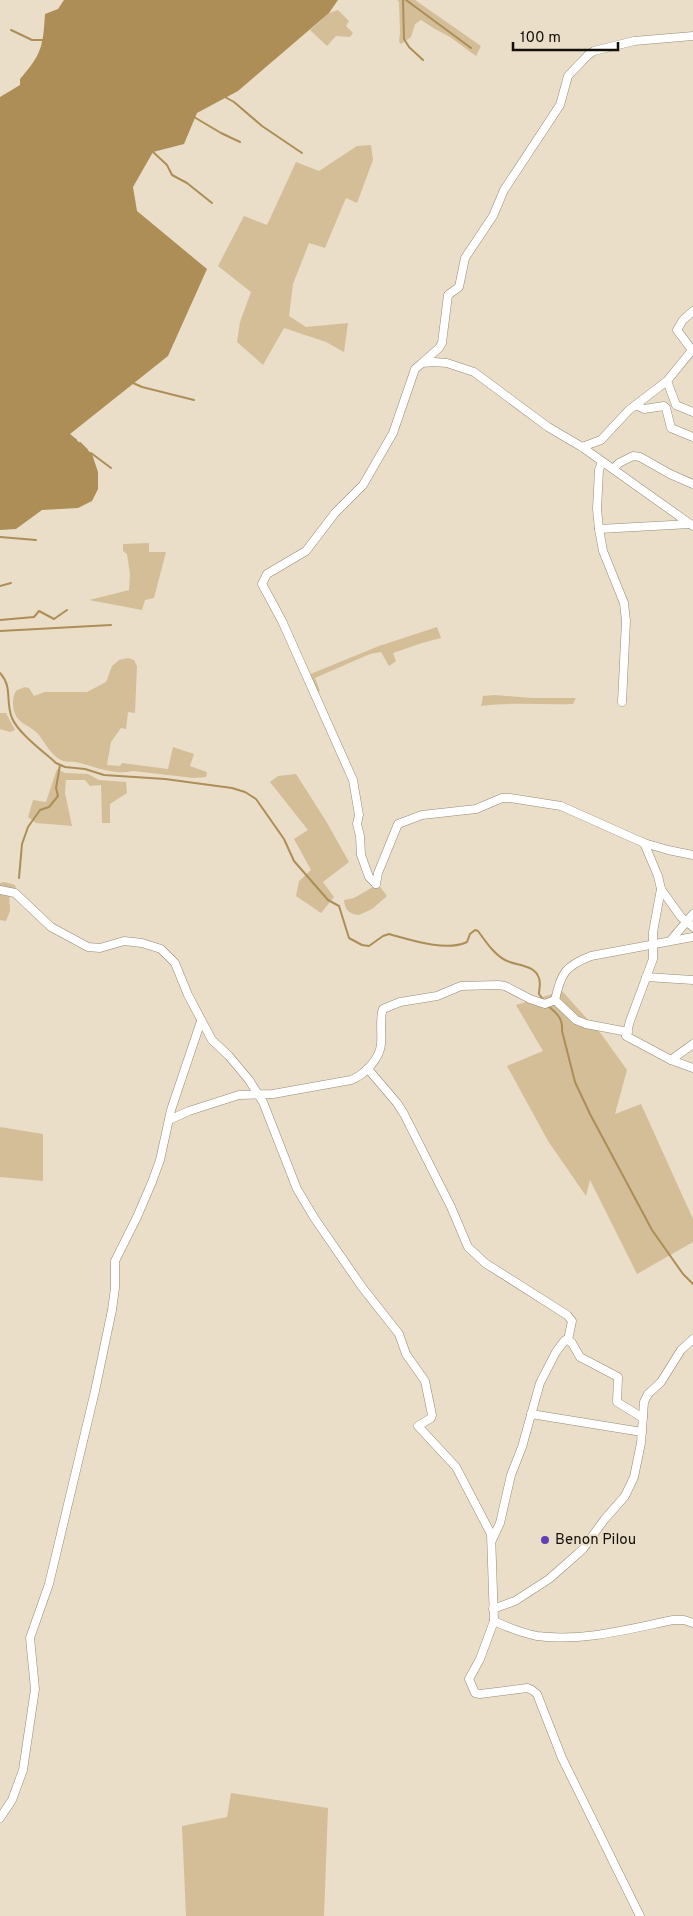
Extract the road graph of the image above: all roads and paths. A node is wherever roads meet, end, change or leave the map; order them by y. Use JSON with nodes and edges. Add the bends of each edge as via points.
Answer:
{"nodes":[{"id":1,"x":693,"y":36,"type":"edge"},
{"id":2,"x":693,"y":311,"type":"edge"},
{"id":3,"x":693,"y":350,"type":"edge"},
{"id":4,"x":422,"y":363,"type":"junction"},
{"id":5,"x":667,"y":381,"type":"junction"},
{"id":6,"x":636,"y":405,"type":"junction"},
{"id":7,"x":693,"y":412,"type":"edge"},
{"id":8,"x":693,"y":437,"type":"edge"},
{"id":9,"x":582,"y":447,"type":"junction"},
{"id":10,"x":602,"y":462,"type":"junction"},
{"id":11,"x":613,"y":469,"type":"junction"},
{"id":12,"x":693,"y":484,"type":"edge"},
{"id":13,"x":691,"y":525,"type":"edge"},
{"id":14,"x":598,"y":529,"type":"junction"},
{"id":15,"x":622,"y":702,"type":"dead end"},
{"id":16,"x":644,"y":842,"type":"junction"},
{"id":17,"x":693,"y":855,"type":"edge"},
{"id":18,"x":661,"y":889,"type":"junction"},
{"id":19,"x":0,"y":890,"type":"edge"},
{"id":20,"x":693,"y":914,"type":"edge"},
{"id":21,"x":686,"y":922,"type":"junction"},
{"id":22,"x":693,"y":927,"type":"edge"},
{"id":23,"x":693,"y":937,"type":"edge"},
{"id":24,"x":671,"y":940,"type":"junction"},
{"id":25,"x":654,"y":945,"type":"junction"},
{"id":26,"x":646,"y":977,"type":"junction"},
{"id":27,"x":693,"y":980,"type":"edge"},
{"id":28,"x":555,"y":1000,"type":"junction"},
{"id":29,"x":201,"y":1021,"type":"junction"},
{"id":30,"x":628,"y":1032,"type":"junction"},
{"id":31,"x":693,"y":1044,"type":"edge"},
{"id":32,"x":671,"y":1060,"type":"junction"},
{"id":33,"x":693,"y":1068,"type":"edge"},
{"id":34,"x":368,"y":1069,"type":"junction"},
{"id":35,"x":258,"y":1095,"type":"junction"},
{"id":36,"x":169,"y":1120,"type":"junction"},
{"id":37,"x":693,"y":1339,"type":"edge"},
{"id":38,"x":568,"y":1340,"type":"junction"},
{"id":39,"x":531,"y":1414,"type":"junction"},
{"id":40,"x":643,"y":1418,"type":"junction"},
{"id":41,"x":642,"y":1432,"type":"junction"},
{"id":42,"x":492,"y":1541,"type":"junction"},
{"id":43,"x":493,"y":1609,"type":"junction"},
{"id":44,"x":494,"y":1621,"type":"junction"},
{"id":45,"x":693,"y":1623,"type":"edge"},
{"id":46,"x":0,"y":1818,"type":"edge"},
{"id":47,"x":640,"y":1916,"type":"edge"}],
"edges":[{"from":1,"to":4,"type":"street","via":[[634,41],[594,51],[568,76],[560,105],[517,167],[493,216],[465,258],[460,285],[448,295],[442,342]]},
{"from":2,"to":3,"type":"street","via":[[677,330]]},
{"from":3,"to":5,"type":"street"},
{"from":4,"to":9,"type":"street","via":[[448,363],[474,372],[548,428]]},
{"from":4,"to":16,"type":"street","via":[[412,376],[393,433],[360,489],[344,502],[306,551],[267,574],[262,584],[282,621],[353,780],[363,865],[376,884],[398,824],[422,815],[476,808],[502,798],[561,806]]},
{"from":5,"to":6,"type":"street"},
{"from":5,"to":7,"type":"street","via":[[676,405]]},
{"from":6,"to":8,"type":"street","via":[[644,409],[664,406],[671,428]]},
{"from":6,"to":9,"type":"street","via":[[601,440]]},
{"from":9,"to":10,"type":"street"},
{"from":10,"to":11,"type":"street"},
{"from":10,"to":14,"type":"street","via":[[599,470]]},
{"from":11,"to":12,"type":"street","via":[[628,458],[640,457]]},
{"from":11,"to":13,"type":"street"},
{"from":13,"to":14,"type":"street"},
{"from":14,"to":15,"type":"street","via":[[625,611]]},
{"from":16,"to":17,"type":"street"},
{"from":16,"to":18,"type":"street"},
{"from":18,"to":21,"type":"street"},
{"from":18,"to":25,"type":"street","via":[[653,932]]},
{"from":19,"to":29,"type":"street","via":[[15,893],[51,927],[88,947],[100,948],[124,941],[161,949],[175,963]]},
{"from":20,"to":21,"type":"street"},
{"from":21,"to":22,"type":"street"},
{"from":21,"to":24,"type":"street"},
{"from":23,"to":24,"type":"street"},
{"from":24,"to":25,"type":"street"},
{"from":25,"to":26,"type":"street","via":[[653,960]]},
{"from":25,"to":28,"type":"street","via":[[579,960],[564,972]]},
{"from":26,"to":27,"type":"street"},
{"from":26,"to":30,"type":"street"},
{"from":28,"to":30,"type":"street","via":[[576,1020]]},
{"from":28,"to":34,"type":"street","via":[[542,1004],[498,985],[461,986],[438,996],[393,1004],[383,1009],[380,1048]]},
{"from":29,"to":35,"type":"street","via":[[212,1040],[234,1062]]},
{"from":29,"to":36,"type":"street"},
{"from":30,"to":32,"type":"street","via":[[626,1036]]},
{"from":31,"to":32,"type":"street"},
{"from":32,"to":33,"type":"street"},
{"from":34,"to":35,"type":"street","via":[[351,1080]]},
{"from":34,"to":38,"type":"street","via":[[404,1114],[468,1247],[485,1263],[567,1315],[572,1321]]},
{"from":35,"to":36,"type":"street","via":[[230,1098]]},
{"from":35,"to":42,"type":"street","via":[[297,1189],[362,1287],[399,1334],[406,1354],[425,1380],[432,1415],[418,1426],[456,1468]]},
{"from":36,"to":46,"type":"street","via":[[152,1182],[115,1261],[112,1310],[95,1391],[49,1584],[30,1638],[35,1689],[23,1770],[12,1800]]},
{"from":37,"to":40,"type":"street","via":[[648,1394]]},
{"from":38,"to":39,"type":"street","via":[[556,1352],[544,1374]]},
{"from":38,"to":40,"type":"street","via":[[580,1357],[618,1377],[616,1402]]},
{"from":39,"to":41,"type":"street"},
{"from":39,"to":42,"type":"street"},
{"from":40,"to":41,"type":"street"},
{"from":41,"to":43,"type":"street","via":[[629,1490],[583,1549],[527,1594],[506,1606]]},
{"from":42,"to":43,"type":"street"},
{"from":43,"to":44,"type":"street"},
{"from":44,"to":45,"type":"street","via":[[536,1636],[568,1637],[610,1633],[673,1620]]},
{"from":44,"to":47,"type":"street","via":[[469,1679],[474,1692],[527,1688],[537,1694],[562,1758]]}]}
